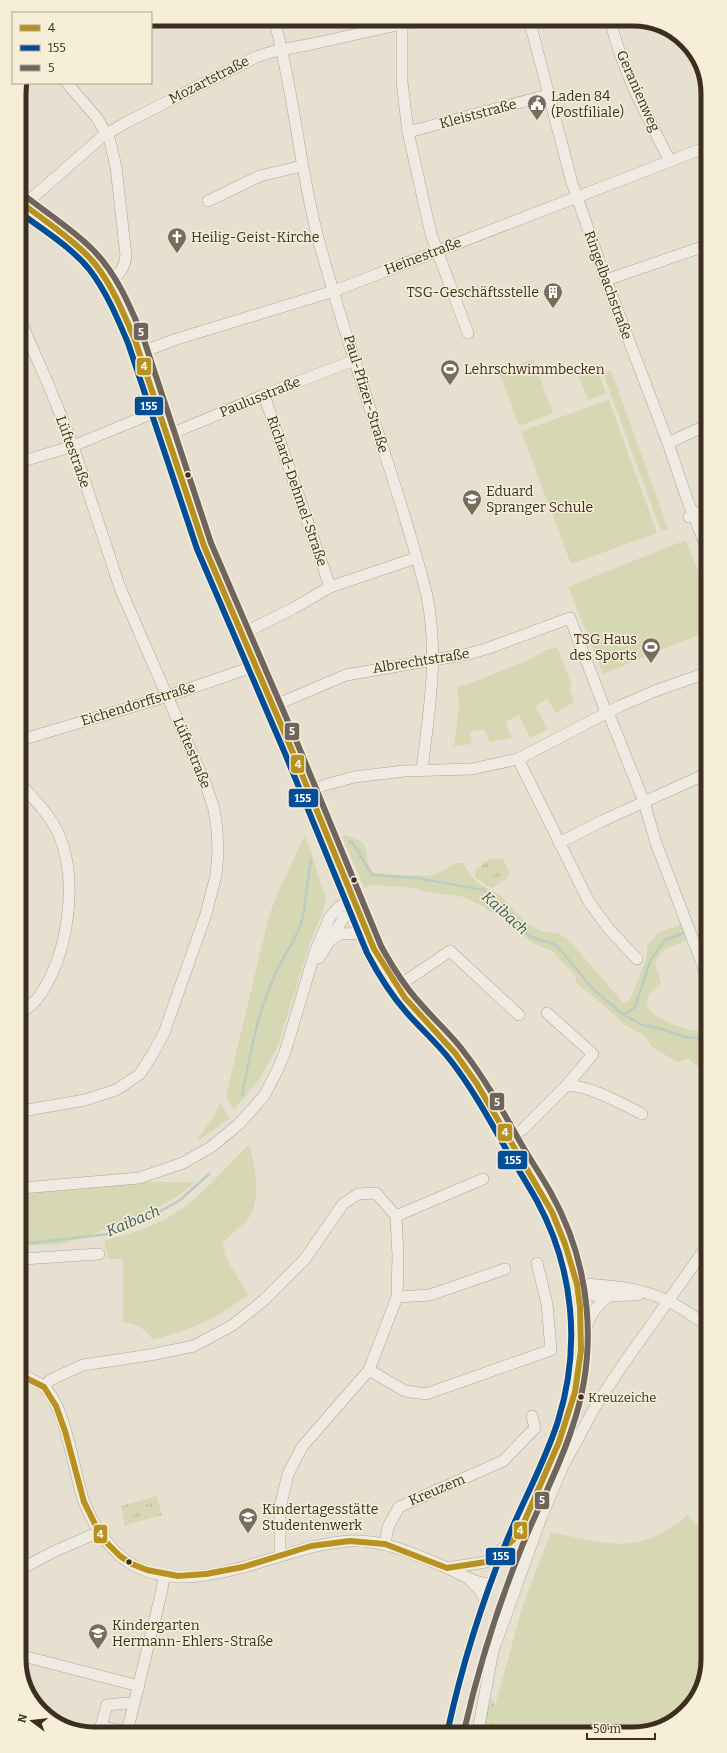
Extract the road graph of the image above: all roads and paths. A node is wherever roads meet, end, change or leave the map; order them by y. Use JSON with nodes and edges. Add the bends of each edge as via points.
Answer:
{"nodes":[{"id":1,"x":276,"y":26,"type":"edge"},
{"id":2,"x":393,"y":26,"type":"edge"},
{"id":3,"x":402,"y":26,"type":"edge"},
{"id":4,"x":531,"y":26,"type":"edge"},
{"id":5,"x":612,"y":26,"type":"edge"},
{"id":6,"x":282,"y":49,"type":"junction"},
{"id":7,"x":68,"y":84,"type":"edge"},
{"id":8,"x":548,"y":95,"type":"junction"},
{"id":9,"x":408,"y":132,"type":"junction"},
{"id":10,"x":107,"y":134,"type":"junction"},
{"id":11,"x":701,"y":149,"type":"edge"},
{"id":12,"x":670,"y":161,"type":"junction"},
{"id":13,"x":302,"y":166,"type":"junction"},
{"id":14,"x":576,"y":197,"type":"junction"},
{"id":15,"x":26,"y":200,"type":"edge"},
{"id":16,"x":208,"y":201,"type":"dead end"},
{"id":17,"x":26,"y":206,"type":"edge"},
{"id":18,"x":701,"y":247,"type":"edge"},
{"id":19,"x":437,"y":250,"type":"junction"},
{"id":20,"x":606,"y":280,"type":"junction"},
{"id":21,"x":108,"y":282,"type":"junction"},
{"id":22,"x":334,"y":291,"type":"junction"},
{"id":23,"x":468,"y":333,"type":"dead end"},
{"id":24,"x":26,"y":334,"type":"edge"},
{"id":25,"x":139,"y":354,"type":"junction"},
{"id":26,"x":355,"y":360,"type":"junction"},
{"id":27,"x":264,"y":395,"type":"junction"},
{"id":28,"x":158,"y":412,"type":"junction"},
{"id":29,"x":701,"y":428,"type":"edge"},
{"id":30,"x":166,"y":436,"type":"junction"},
{"id":31,"x":668,"y":443,"type":"junction"},
{"id":32,"x":73,"y":446,"type":"junction"},
{"id":33,"x":26,"y":460,"type":"edge"},
{"id":34,"x":701,"y":512,"type":"edge"},
{"id":35,"x":691,"y":516,"type":"junction"},
{"id":36,"x":701,"y":536,"type":"edge"},
{"id":37,"x":416,"y":558,"type":"junction"},
{"id":38,"x":330,"y":587,"type":"junction"},
{"id":39,"x":242,"y":634,"type":"junction"},
{"id":40,"x":434,"y":661,"type":"junction"},
{"id":41,"x":255,"y":666,"type":"junction"},
{"id":42,"x":701,"y":675,"type":"edge"},
{"id":43,"x":168,"y":696,"type":"junction"},
{"id":44,"x":273,"y":706,"type":"junction"},
{"id":45,"x":607,"y":712,"type":"junction"},
{"id":46,"x":26,"y":739,"type":"edge"},
{"id":47,"x":518,"y":759,"type":"junction"},
{"id":48,"x":422,"y":770,"type":"junction"},
{"id":49,"x":701,"y":776,"type":"edge"},
{"id":50,"x":26,"y":790,"type":"edge"},
{"id":51,"x":310,"y":791,"type":"junction"},
{"id":52,"x":644,"y":802,"type":"junction"},
{"id":53,"x":559,"y":843,"type":"junction"},
{"id":54,"x":355,"y":905,"type":"junction"},
{"id":55,"x":367,"y":933,"type":"junction"},
{"id":56,"x":328,"y":941,"type":"junction"},
{"id":57,"x":637,"y":959,"type":"dead end"},
{"id":58,"x":701,"y":961,"type":"edge"},
{"id":59,"x":309,"y":974,"type":"junction"},
{"id":60,"x":397,"y":986,"type":"junction"},
{"id":61,"x":26,"y":1009,"type":"edge"},
{"id":62,"x":547,"y":1013,"type":"dead end"},
{"id":63,"x":519,"y":1015,"type":"dead end"},
{"id":64,"x":566,"y":1086,"type":"junction"},
{"id":65,"x":26,"y":1110,"type":"edge"},
{"id":66,"x":642,"y":1114,"type":"dead end"},
{"id":67,"x":510,"y":1139,"type":"junction"},
{"id":68,"x":483,"y":1179,"type":"dead end"},
{"id":69,"x":26,"y":1188,"type":"edge"},
{"id":70,"x":396,"y":1216,"type":"junction"},
{"id":71,"x":100,"y":1254,"type":"dead end"},
{"id":72,"x":701,"y":1254,"type":"edge"},
{"id":73,"x":26,"y":1259,"type":"edge"},
{"id":74,"x":537,"y":1263,"type":"dead end"},
{"id":75,"x":505,"y":1269,"type":"dead end"},
{"id":76,"x":577,"y":1288,"type":"junction"},
{"id":77,"x":608,"y":1296,"type":"junction"},
{"id":78,"x":653,"y":1296,"type":"junction"},
{"id":79,"x":396,"y":1297,"type":"junction"},
{"id":80,"x":668,"y":1301,"type":"junction"},
{"id":81,"x":701,"y":1321,"type":"edge"},
{"id":82,"x":581,"y":1350,"type":"junction"},
{"id":83,"x":369,"y":1370,"type":"junction"},
{"id":84,"x":26,"y":1378,"type":"edge"},
{"id":85,"x":44,"y":1387,"type":"junction"},
{"id":86,"x":532,"y":1416,"type":"dead end"},
{"id":87,"x":99,"y":1532,"type":"junction"},
{"id":88,"x":518,"y":1536,"type":"junction"},
{"id":89,"x":384,"y":1544,"type":"junction"},
{"id":90,"x":280,"y":1555,"type":"junction"},
{"id":91,"x":26,"y":1566,"type":"edge"},
{"id":92,"x":447,"y":1568,"type":"junction"},
{"id":93,"x":164,"y":1575,"type":"junction"},
{"id":94,"x":471,"y":1580,"type":"junction"},
{"id":95,"x":500,"y":1582,"type":"junction"},
{"id":96,"x":488,"y":1612,"type":"junction"},
{"id":97,"x":26,"y":1657,"type":"edge"},
{"id":98,"x":138,"y":1686,"type":"junction"},
{"id":99,"x":134,"y":1705,"type":"dead end"},
{"id":100,"x":457,"y":1727,"type":"edge"},
{"id":101,"x":479,"y":1727,"type":"edge"}],
"edges":[{"from":1,"to":6,"type":"street","name":"Paul-Pfizer-Straße"},
{"from":2,"to":6,"type":"street","name":"Mozartstraße"},
{"from":3,"to":9,"type":"street","via":[[402,82]]},
{"from":4,"to":8,"type":"street","name":"Ringelbachstraße"},
{"from":5,"to":12,"type":"street","name":"Geranienweg","via":[[636,94]]},
{"from":6,"to":10,"type":"street","name":"Mozartstraße","via":[[256,57]]},
{"from":6,"to":13,"type":"street","name":"Paul-Pfizer-Straße"},
{"from":7,"to":10,"type":"street"},
{"from":8,"to":9,"type":"street","name":"Kleiststraße"},
{"from":8,"to":14,"type":"street","name":"Ringelbachstraße"},
{"from":9,"to":19,"type":"street","via":[[431,234]]},
{"from":10,"to":15,"type":"street","name":"Mozartstraße"},
{"from":10,"to":21,"type":"street","via":[[115,160],[127,250],[122,271]]},
{"from":11,"to":12,"type":"street","name":"Heinestraße"},
{"from":12,"to":14,"type":"street","name":"Heinestraße"},
{"from":13,"to":16,"type":"street","via":[[260,176]]},
{"from":13,"to":22,"type":"street","name":"Paul-Pfizer-Straße","via":[[318,238]]},
{"from":14,"to":19,"type":"street","name":"Heinestraße"},
{"from":14,"to":20,"type":"street","name":"Ringelbachstraße"},
{"from":17,"to":21,"type":"main road","via":[[85,253]]},
{"from":18,"to":20,"type":"street"},
{"from":19,"to":22,"type":"street","name":"Heinestraße"},
{"from":19,"to":23,"type":"street"},
{"from":20,"to":31,"type":"street","name":"Ringelbachstraße"},
{"from":21,"to":25,"type":"main road","via":[[125,316]]},
{"from":22,"to":25,"type":"street","name":"Heinestraße","via":[[177,339]]},
{"from":22,"to":26,"type":"street","name":"Paul-Pfizer-Straße"},
{"from":24,"to":32,"type":"street","name":"Lüftestraße"},
{"from":25,"to":28,"type":"main road"},
{"from":26,"to":27,"type":"street","name":"Paulusstraße"},
{"from":26,"to":37,"type":"street","name":"Paul-Pfizer-Straße"},
{"from":27,"to":30,"type":"street","name":"Paulusstraße"},
{"from":27,"to":38,"type":"street","name":"Richard-Dehmel-Straße"},
{"from":28,"to":30,"type":"main road"},
{"from":28,"to":32,"type":"street"},
{"from":29,"to":31,"type":"street"},
{"from":30,"to":39,"type":"main road","via":[[199,534]]},
{"from":31,"to":35,"type":"street","name":"Ringelbachstraße"},
{"from":32,"to":33,"type":"street"},
{"from":32,"to":43,"type":"street","name":"Lüftestraße","via":[[120,588]]},
{"from":34,"to":35,"type":"street"},
{"from":35,"to":36,"type":"street","name":"Ringelbachstraße"},
{"from":37,"to":38,"type":"street"},
{"from":37,"to":40,"type":"street","name":"Paul-Pfizer-Straße","via":[[430,612]]},
{"from":38,"to":39,"type":"street"},
{"from":39,"to":41,"type":"main road"},
{"from":40,"to":44,"type":"street","name":"Albrechtstraße","via":[[346,675]]},
{"from":40,"to":45,"type":"street","name":"Albrechtstraße","via":[[489,648],[570,618]]},
{"from":40,"to":48,"type":"street","name":"Paul-Pfizer-Straße"},
{"from":41,"to":43,"type":"street","name":"Eichendorffstraße"},
{"from":41,"to":44,"type":"main road"},
{"from":42,"to":45,"type":"street"},
{"from":43,"to":46,"type":"street","name":"Eichendorffstraße"},
{"from":43,"to":65,"type":"street","name":"Lüftestraße","via":[[214,809],[218,852],[216,875],[206,914],[164,1033],[140,1074],[116,1090],[85,1100]]},
{"from":44,"to":51,"type":"main road"},
{"from":45,"to":47,"type":"street"},
{"from":45,"to":52,"type":"street"},
{"from":47,"to":48,"type":"street","via":[[458,771]]},
{"from":47,"to":53,"type":"street"},
{"from":48,"to":51,"type":"street","via":[[350,778]]},
{"from":49,"to":52,"type":"street"},
{"from":50,"to":61,"type":"street","via":[[51,819],[60,836],[69,888],[67,919],[59,952],[51,974],[37,999]]},
{"from":51,"to":54,"type":"main road"},
{"from":52,"to":53,"type":"street"},
{"from":52,"to":58,"type":"street","via":[[656,843]]},
{"from":53,"to":57,"type":"street","via":[[597,915]]},
{"from":54,"to":55,"type":"main road"},
{"from":54,"to":56,"type":"street"},
{"from":54,"to":59,"type":"street","via":[[339,907],[330,917]]},
{"from":55,"to":56,"type":"street","via":[[340,934]]},
{"from":55,"to":60,"type":"main road"},
{"from":56,"to":59,"type":"street"},
{"from":59,"to":69,"type":"street","via":[[285,1052],[264,1096],[239,1124],[211,1147],[183,1163],[139,1178]]},
{"from":60,"to":63,"type":"street","via":[[450,951]]},
{"from":60,"to":67,"type":"main road","via":[[460,1059]]},
{"from":62,"to":64,"type":"street","via":[[593,1054]]},
{"from":64,"to":66,"type":"street","via":[[573,1085],[600,1094]]},
{"from":64,"to":67,"type":"street"},
{"from":67,"to":76,"type":"main road","via":[[552,1212],[565,1244]]},
{"from":68,"to":70,"type":"street"},
{"from":70,"to":79,"type":"street"},
{"from":70,"to":85,"type":"street","via":[[376,1193],[358,1194],[343,1204],[305,1259],[264,1300],[233,1325],[194,1346],[83,1365],[50,1380]]},
{"from":71,"to":73,"type":"street"},
{"from":72,"to":80,"type":"street"},
{"from":74,"to":83,"type":"street","via":[[547,1304],[551,1350],[426,1394],[405,1391]]},
{"from":75,"to":79,"type":"street","via":[[430,1295]]},
{"from":76,"to":77,"type":"street"},
{"from":76,"to":78,"type":"street","via":[[622,1287]]},
{"from":76,"to":82,"type":"main road"},
{"from":77,"to":78,"type":"street"},
{"from":77,"to":82,"type":"street","via":[[599,1303],[591,1315]]},
{"from":78,"to":80,"type":"street"},
{"from":79,"to":83,"type":"street"},
{"from":80,"to":81,"type":"street"},
{"from":80,"to":101,"type":"street","via":[[596,1405],[562,1468],[541,1518],[493,1651]]},
{"from":82,"to":88,"type":"main road","via":[[577,1380],[565,1426]]},
{"from":83,"to":90,"type":"street","via":[[302,1447],[288,1474],[280,1508]]},
{"from":84,"to":85,"type":"street"},
{"from":85,"to":87,"type":"street","via":[[61,1417],[84,1502]]},
{"from":86,"to":89,"type":"street","name":"Kreuzem","via":[[534,1428],[511,1455],[495,1465],[399,1507],[388,1527]]},
{"from":87,"to":91,"type":"street"},
{"from":87,"to":93,"type":"street","via":[[108,1544],[132,1564]]},
{"from":88,"to":92,"type":"street","via":[[486,1562]]},
{"from":88,"to":95,"type":"main road"},
{"from":89,"to":90,"type":"street","via":[[336,1542]]},
{"from":89,"to":92,"type":"street"},
{"from":90,"to":93,"type":"street","via":[[221,1572]]},
{"from":92,"to":94,"type":"street"},
{"from":93,"to":98,"type":"street"},
{"from":94,"to":95,"type":"street","via":[[483,1584]]},
{"from":94,"to":96,"type":"street","via":[[482,1593]]},
{"from":95,"to":96,"type":"main road"},
{"from":96,"to":100,"type":"main road"},
{"from":97,"to":98,"type":"street"},
{"from":98,"to":99,"type":"street"}]}
